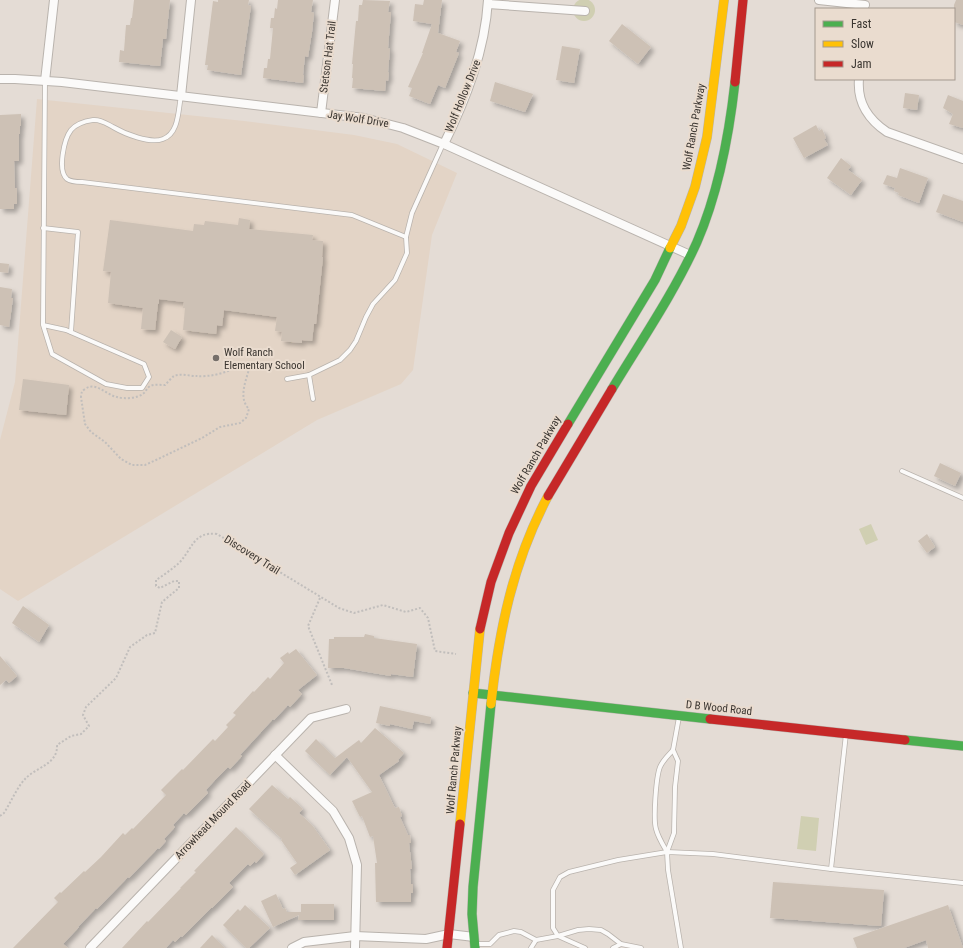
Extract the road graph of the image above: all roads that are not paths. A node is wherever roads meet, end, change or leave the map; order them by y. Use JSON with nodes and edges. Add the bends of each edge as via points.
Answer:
{"nodes":[{"id":1,"x":54,"y":0,"type":"edge"},
{"id":2,"x":191,"y":0,"type":"edge"},
{"id":3,"x":335,"y":0,"type":"edge"},
{"id":4,"x":724,"y":0,"type":"edge"},
{"id":5,"x":743,"y":0,"type":"edge"},
{"id":6,"x":819,"y":0,"type":"edge"},
{"id":7,"x":488,"y":2,"type":"edge"},
{"id":8,"x":865,"y":5,"type":"edge"},
{"id":9,"x":585,"y":11,"type":"dead end"},
{"id":10,"x":0,"y":79,"type":"edge"},
{"id":11,"x":859,"y":80,"type":"edge"},
{"id":12,"x":45,"y":81,"type":"junction"},
{"id":13,"x":181,"y":96,"type":"junction"},
{"id":14,"x":322,"y":114,"type":"junction"},
{"id":15,"x":444,"y":144,"type":"junction"},
{"id":16,"x":963,"y":159,"type":"edge"},
{"id":17,"x":44,"y":228,"type":"junction"},
{"id":18,"x":406,"y":237,"type":"junction"},
{"id":19,"x":672,"y":247,"type":"junction"},
{"id":20,"x":690,"y":256,"type":"junction"},
{"id":21,"x":43,"y":325,"type":"junction"},
{"id":22,"x":71,"y":332,"type":"junction"},
{"id":23,"x":309,"y":374,"type":"junction"},
{"id":24,"x":287,"y":379,"type":"dead end"},
{"id":25,"x":313,"y":399,"type":"dead end"},
{"id":26,"x":902,"y":471,"type":"dead end"},
{"id":27,"x":963,"y":498,"type":"edge"},
{"id":28,"x":473,"y":693,"type":"junction"},
{"id":29,"x":492,"y":695,"type":"junction"},
{"id":30,"x":346,"y":709,"type":"dead end"},
{"id":31,"x":679,"y":716,"type":"junction"},
{"id":32,"x":846,"y":734,"type":"junction"},
{"id":33,"x":963,"y":746,"type":"edge"},
{"id":34,"x":674,"y":750,"type":"junction"},
{"id":35,"x":275,"y":755,"type":"junction"},
{"id":36,"x":667,"y":852,"type":"junction"},
{"id":37,"x":831,"y":869,"type":"junction"},
{"id":38,"x":963,"y":883,"type":"edge"},
{"id":39,"x":449,"y":934,"type":"junction"},
{"id":40,"x":355,"y":936,"type":"junction"},
{"id":41,"x":558,"y":936,"type":"junction"},
{"id":42,"x":536,"y":940,"type":"junction"},
{"id":43,"x":474,"y":943,"type":"edge"},
{"id":44,"x":490,"y":944,"type":"junction"},
{"id":45,"x":621,"y":944,"type":"junction"},
{"id":46,"x":90,"y":948,"type":"edge"},
{"id":47,"x":292,"y":948,"type":"edge"},
{"id":48,"x":355,"y":948,"type":"edge"},
{"id":49,"x":447,"y":948,"type":"edge"},
{"id":50,"x":493,"y":948,"type":"edge"},
{"id":51,"x":531,"y":948,"type":"edge"},
{"id":52,"x":585,"y":948,"type":"edge"},
{"id":53,"x":613,"y":948,"type":"edge"},
{"id":54,"x":641,"y":948,"type":"edge"},
{"id":55,"x":681,"y":948,"type":"edge"}],
"edges":[{"from":1,"to":12,"type":"street"},
{"from":2,"to":13,"type":"street"},
{"from":3,"to":14,"type":"street","name":"Stetson Hat Trail"},
{"from":4,"to":19,"type":"street","name":"Wolf Ranch Parkway","via":[[704,152],[689,206]]},
{"from":5,"to":20,"type":"street","via":[[726,146],[712,200]]},
{"from":6,"to":8,"type":"street"},
{"from":7,"to":9,"type":"street"},
{"from":7,"to":15,"type":"street","name":"Wolf Hollow Drive","via":[[476,67]]},
{"from":10,"to":12,"type":"street","name":"Jay Wolf Drive"},
{"from":11,"to":16,"type":"street","via":[[862,106],[877,125],[887,132]]},
{"from":12,"to":13,"type":"street","name":"Jay Wolf Drive"},
{"from":12,"to":17,"type":"lane"},
{"from":13,"to":14,"type":"street","name":"Jay Wolf Drive"},
{"from":13,"to":18,"type":"lane","via":[[175,128],[164,139],[154,142],[126,134],[95,120],[72,129],[65,139],[62,162],[66,178],[352,215]]},
{"from":14,"to":15,"type":"street","name":"Jay Wolf Drive","via":[[376,120]]},
{"from":15,"to":18,"type":"lane","via":[[412,212]]},
{"from":15,"to":19,"type":"street","name":"Jay Wolf Drive"},
{"from":17,"to":21,"type":"lane"},
{"from":17,"to":22,"type":"lane","via":[[78,232]]},
{"from":18,"to":23,"type":"lane","via":[[407,253],[395,280],[373,304],[350,350],[340,360]]},
{"from":19,"to":20,"type":"street","name":"Jay Wolf Drive"},
{"from":19,"to":28,"type":"street","name":"Wolf Ranch Parkway","via":[[655,280],[540,470],[516,517],[496,566],[487,597],[479,636]]},
{"from":20,"to":29,"type":"street","via":[[665,302],[561,472],[533,527],[518,563],[506,605]]},
{"from":21,"to":22,"type":"lane"},
{"from":21,"to":22,"type":"lane","via":[[52,354],[58,359],[106,384],[142,388],[149,377],[144,364]]},
{"from":23,"to":24,"type":"lane"},
{"from":23,"to":25,"type":"lane"},
{"from":26,"to":27,"type":"lane"},
{"from":28,"to":29,"type":"street","name":"D B Wood Road"},
{"from":28,"to":39,"type":"street","name":"Wolf Ranch Parkway"},
{"from":29,"to":31,"type":"street","name":"D B Wood Road"},
{"from":29,"to":43,"type":"street","via":[[473,887]]},
{"from":30,"to":35,"type":"street","name":"Arrowhead Mound Road","via":[[311,718]]},
{"from":31,"to":32,"type":"street","name":"D B Wood Road"},
{"from":31,"to":34,"type":"lane"},
{"from":32,"to":33,"type":"street","name":"D B Wood Road"},
{"from":32,"to":37,"type":"lane"},
{"from":34,"to":36,"type":"lane","via":[[678,761],[674,833]]},
{"from":34,"to":36,"type":"lane","via":[[665,758],[657,778],[656,829]]},
{"from":35,"to":40,"type":"street","via":[[333,811],[348,838],[357,865]]},
{"from":35,"to":46,"type":"street","name":"Arrowhead Mound Road"},
{"from":36,"to":37,"type":"lane","via":[[713,854]]},
{"from":36,"to":41,"type":"lane","via":[[618,860],[560,876],[553,890],[553,928]]},
{"from":36,"to":55,"type":"lane"},
{"from":37,"to":38,"type":"lane"},
{"from":39,"to":40,"type":"street","via":[[426,939]]},
{"from":39,"to":43,"type":"street"},
{"from":39,"to":49,"type":"street","name":"Wolf Ranch Parkway"},
{"from":40,"to":47,"type":"street","via":[[304,942]]},
{"from":40,"to":48,"type":"street"},
{"from":41,"to":42,"type":"lane"},
{"from":41,"to":45,"type":"lane","via":[[578,930],[600,930]]},
{"from":41,"to":52,"type":"lane"},
{"from":42,"to":44,"type":"lane","via":[[514,931],[499,935]]},
{"from":42,"to":51,"type":"lane"},
{"from":43,"to":44,"type":"lane"},
{"from":44,"to":50,"type":"lane"},
{"from":45,"to":53,"type":"lane"},
{"from":45,"to":54,"type":"lane"}]}
